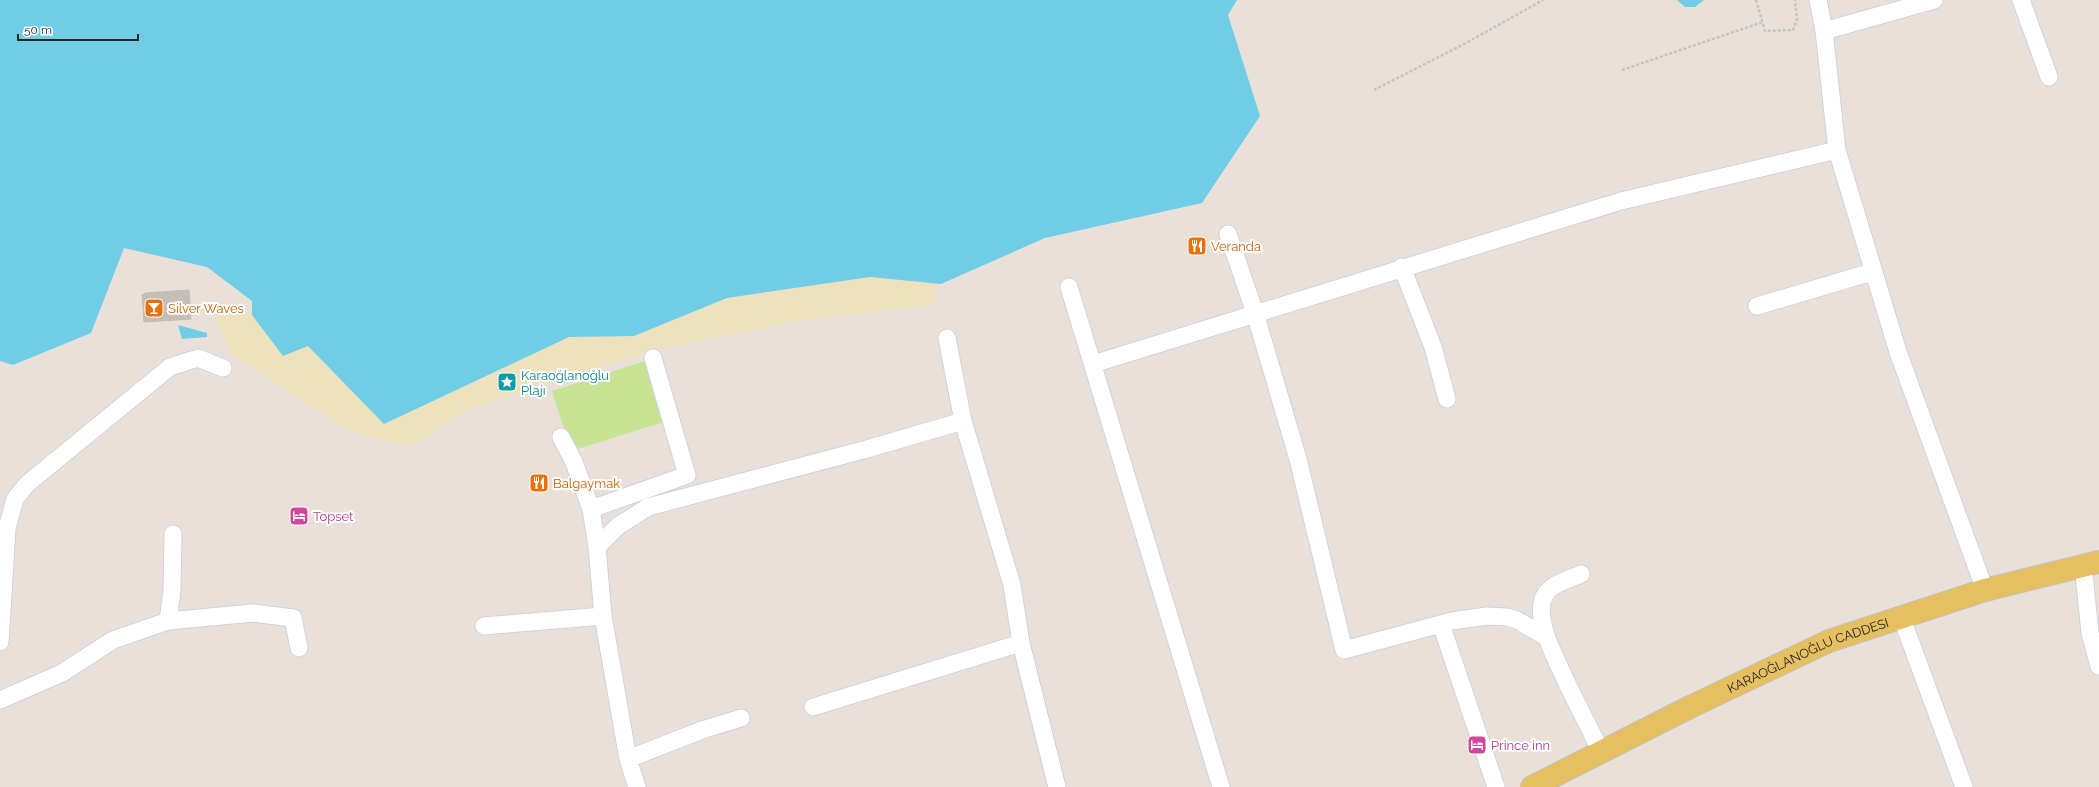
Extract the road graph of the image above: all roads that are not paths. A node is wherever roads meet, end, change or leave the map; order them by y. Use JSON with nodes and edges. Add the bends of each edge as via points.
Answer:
{"nodes":[{"id":1,"x":1818,"y":0,"type":"edge"},
{"id":2,"x":1934,"y":0,"type":"edge"},
{"id":3,"x":2022,"y":0,"type":"edge"},
{"id":4,"x":1824,"y":31,"type":"junction"},
{"id":5,"x":2049,"y":77,"type":"dead end"},
{"id":6,"x":1837,"y":150,"type":"junction"},
{"id":7,"x":1228,"y":234,"type":"dead end"},
{"id":8,"x":1402,"y":267,"type":"junction"},
{"id":9,"x":1872,"y":272,"type":"junction"},
{"id":10,"x":1069,"y":287,"type":"dead end"},
{"id":11,"x":1757,"y":306,"type":"dead end"},
{"id":12,"x":1255,"y":313,"type":"junction"},
{"id":13,"x":947,"y":338,"type":"dead end"},
{"id":14,"x":653,"y":358,"type":"dead end"},
{"id":15,"x":1093,"y":364,"type":"junction"},
{"id":16,"x":223,"y":368,"type":"dead end"},
{"id":17,"x":1447,"y":398,"type":"dead end"},
{"id":18,"x":963,"y":421,"type":"junction"},
{"id":19,"x":561,"y":437,"type":"dead end"},
{"id":20,"x":591,"y":508,"type":"junction"},
{"id":21,"x":173,"y":534,"type":"dead end"},
{"id":22,"x":597,"y":547,"type":"junction"},
{"id":23,"x":2091,"y":563,"type":"edge"},
{"id":24,"x":1581,"y":574,"type":"dead end"},
{"id":25,"x":1984,"y":590,"type":"junction"},
{"id":26,"x":603,"y":616,"type":"junction"},
{"id":27,"x":1901,"y":616,"type":"junction"},
{"id":28,"x":168,"y":620,"type":"junction"},
{"id":29,"x":1440,"y":624,"type":"junction"},
{"id":30,"x":484,"y":626,"type":"dead end"},
{"id":31,"x":1546,"y":637,"type":"junction"},
{"id":32,"x":0,"y":642,"type":"edge"},
{"id":33,"x":1021,"y":643,"type":"junction"},
{"id":34,"x":299,"y":648,"type":"dead end"},
{"id":35,"x":2099,"y":666,"type":"edge"},
{"id":36,"x":0,"y":700,"type":"edge"},
{"id":37,"x":813,"y":707,"type":"dead end"},
{"id":38,"x":741,"y":718,"type":"dead end"},
{"id":39,"x":1601,"y":752,"type":"junction"},
{"id":40,"x":628,"y":758,"type":"junction"},
{"id":41,"x":637,"y":787,"type":"edge"},
{"id":42,"x":1057,"y":787,"type":"edge"},
{"id":43,"x":1220,"y":787,"type":"edge"},
{"id":44,"x":1496,"y":787,"type":"edge"},
{"id":45,"x":1532,"y":787,"type":"edge"},
{"id":46,"x":1964,"y":787,"type":"edge"}],
"edges":[{"from":1,"to":4,"type":"street"},
{"from":2,"to":4,"type":"street"},
{"from":3,"to":5,"type":"street"},
{"from":4,"to":6,"type":"street"},
{"from":6,"to":8,"type":"street","via":[[1621,201]]},
{"from":6,"to":9,"type":"street"},
{"from":7,"to":12,"type":"street"},
{"from":8,"to":12,"type":"street"},
{"from":8,"to":17,"type":"street","via":[[1433,347]]},
{"from":9,"to":11,"type":"street"},
{"from":9,"to":25,"type":"street","via":[[1898,352]]},
{"from":10,"to":15,"type":"street"},
{"from":12,"to":15,"type":"street"},
{"from":12,"to":29,"type":"street","via":[[1298,459],[1344,650]]},
{"from":13,"to":18,"type":"street"},
{"from":14,"to":20,"type":"street","via":[[687,475]]},
{"from":15,"to":43,"type":"street"},
{"from":16,"to":32,"type":"street","via":[[198,358],[170,367],[27,484],[15,499],[7,528]]},
{"from":18,"to":22,"type":"street","via":[[648,507],[618,526]]},
{"from":18,"to":33,"type":"street","via":[[1012,585]]},
{"from":19,"to":20,"type":"street","via":[[574,462]]},
{"from":20,"to":22,"type":"street"},
{"from":21,"to":28,"type":"street","via":[[172,590]]},
{"from":22,"to":26,"type":"street"},
{"from":23,"to":25,"type":"main road","name":"KARAOĞLANOĞLU CADDESI"},
{"from":23,"to":35,"type":"street","via":[[2090,633]]},
{"from":24,"to":31,"type":"street","via":[[1554,586],[1545,595],[1541,609]]},
{"from":25,"to":27,"type":"main road","name":"KARAOĞLANOĞLU CADDESI"},
{"from":26,"to":30,"type":"street"},
{"from":26,"to":40,"type":"street"},
{"from":27,"to":39,"type":"main road","name":"KARAOĞLANOĞLU CADDESI","via":[[1829,641]]},
{"from":27,"to":46,"type":"street"},
{"from":28,"to":34,"type":"street","via":[[253,613],[294,618]]},
{"from":28,"to":36,"type":"street","via":[[113,640],[62,673]]},
{"from":29,"to":31,"type":"street","via":[[1478,616],[1507,617]]},
{"from":29,"to":44,"type":"street"},
{"from":31,"to":39,"type":"street"},
{"from":33,"to":37,"type":"street"},
{"from":33,"to":42,"type":"street"},
{"from":38,"to":40,"type":"street"},
{"from":39,"to":45,"type":"main road","name":"KARAOĞLANOĞLU CADDESI"},
{"from":40,"to":41,"type":"street"}]}
